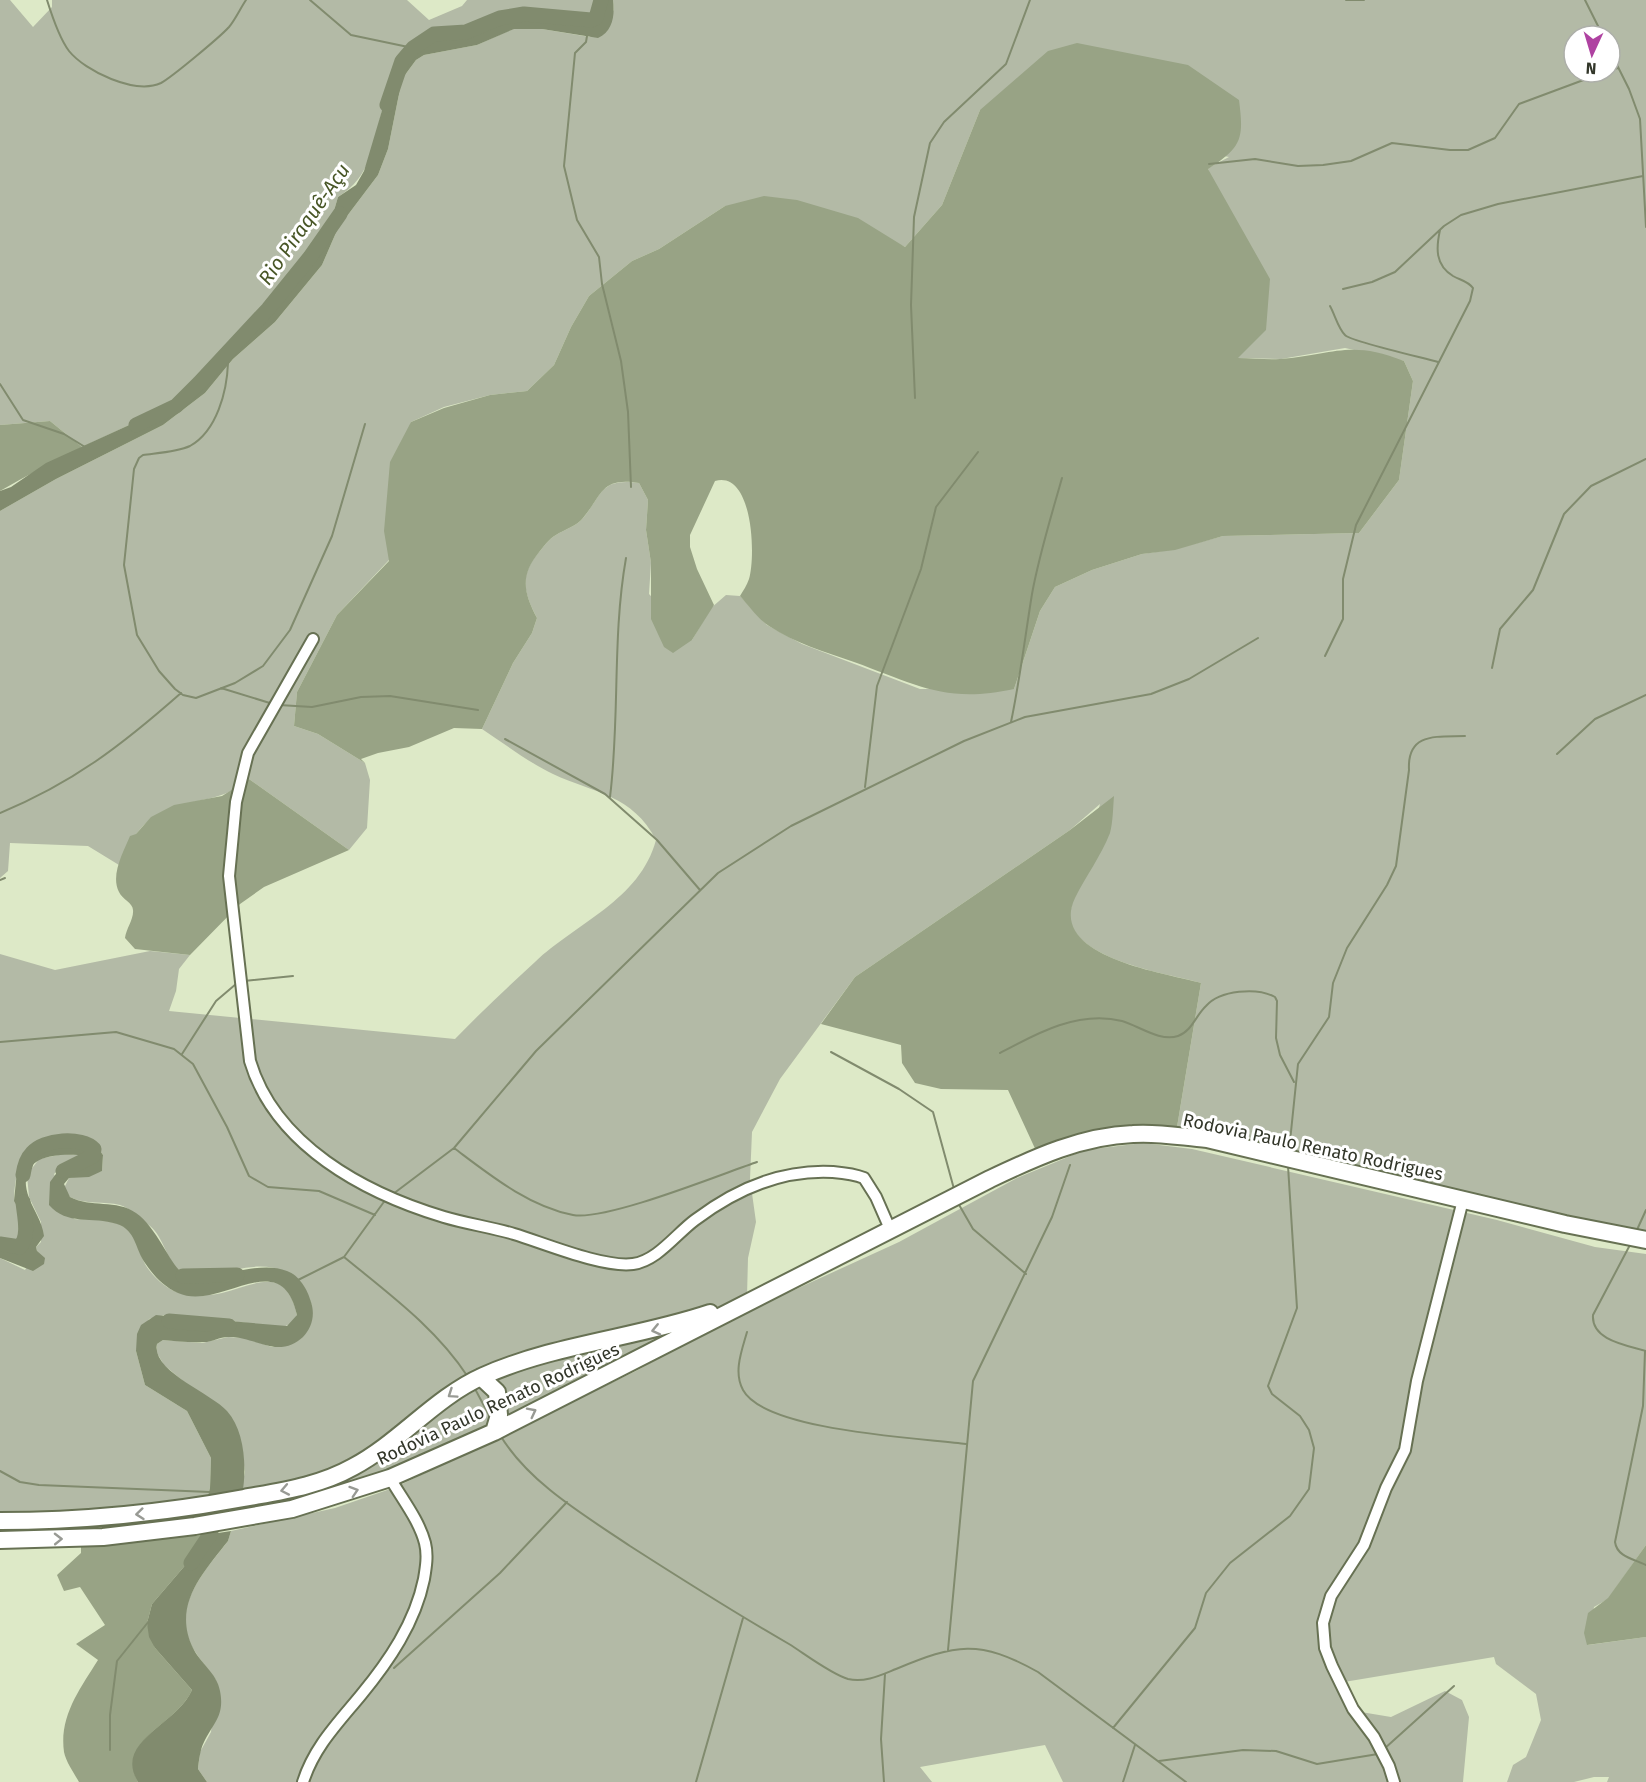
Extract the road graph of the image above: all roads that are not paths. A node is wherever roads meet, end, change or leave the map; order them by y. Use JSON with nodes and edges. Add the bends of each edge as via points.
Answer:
{"nodes":[{"id":1,"x":313,"y":639,"type":"dead end"},
{"id":2,"x":1463,"y":1200,"type":"junction"},
{"id":3,"x":890,"y":1229,"type":"junction"},
{"id":4,"x":1646,"y":1240,"type":"edge"},
{"id":5,"x":752,"y":1298,"type":"junction"},
{"id":6,"x":481,"y":1377,"type":"junction"},
{"id":7,"x":494,"y":1432,"type":"junction"},
{"id":8,"x":390,"y":1478,"type":"junction"},
{"id":9,"x":0,"y":1521,"type":"edge"},
{"id":10,"x":0,"y":1540,"type":"edge"},
{"id":11,"x":303,"y":1782,"type":"edge"},
{"id":12,"x":1394,"y":1782,"type":"edge"}],
"edges":[{"from":1,"to":3,"type":"street","via":[[248,753],[236,802],[229,876],[250,1061],[272,1107],[302,1142],[333,1165],[397,1201],[613,1263],[634,1264],[644,1260],[734,1194],[798,1172],[845,1173],[864,1178]]},
{"from":2,"to":3,"type":"main road","name":"Rodovia Paulo Renato Rodrigues","via":[[1207,1139],[1132,1134],[1059,1148]]},
{"from":2,"to":4,"type":"main road","name":"Rodovia Paulo Renato Rodrigues"},
{"from":2,"to":12,"type":"street","via":[[1422,1361],[1405,1450],[1364,1545],[1331,1596],[1323,1623],[1324,1648],[1332,1666],[1353,1709],[1374,1737]]},
{"from":3,"to":5,"type":"main road","name":"Rodovia Paulo Renato Rodrigues"},
{"from":5,"to":6,"type":"main road","name":"Rodovia Paulo Renato Rodrigues","one_way":true,"via":[[667,1327],[538,1356]]},
{"from":7,"to":5,"type":"main road","name":"Rodovia Paulo Renato Rodrigues","one_way":true},
{"from":6,"to":7,"type":"main road","via":[[497,1392],[499,1415]]},
{"from":6,"to":9,"type":"main road","name":"Rodovia Paulo Renato Rodrigues","one_way":true,"via":[[354,1467],[317,1483],[198,1506],[102,1518]]},
{"from":7,"to":8,"type":"main road","name":"Rodovia Paulo Renato Rodrigues"},
{"from":10,"to":8,"type":"main road","name":"Rodovia Paulo Renato Rodrigues","one_way":true,"via":[[103,1537],[195,1526],[321,1502]]},
{"from":8,"to":11,"type":"street","via":[[426,1546],[421,1592],[406,1630],[363,1692],[320,1744]]}]}
